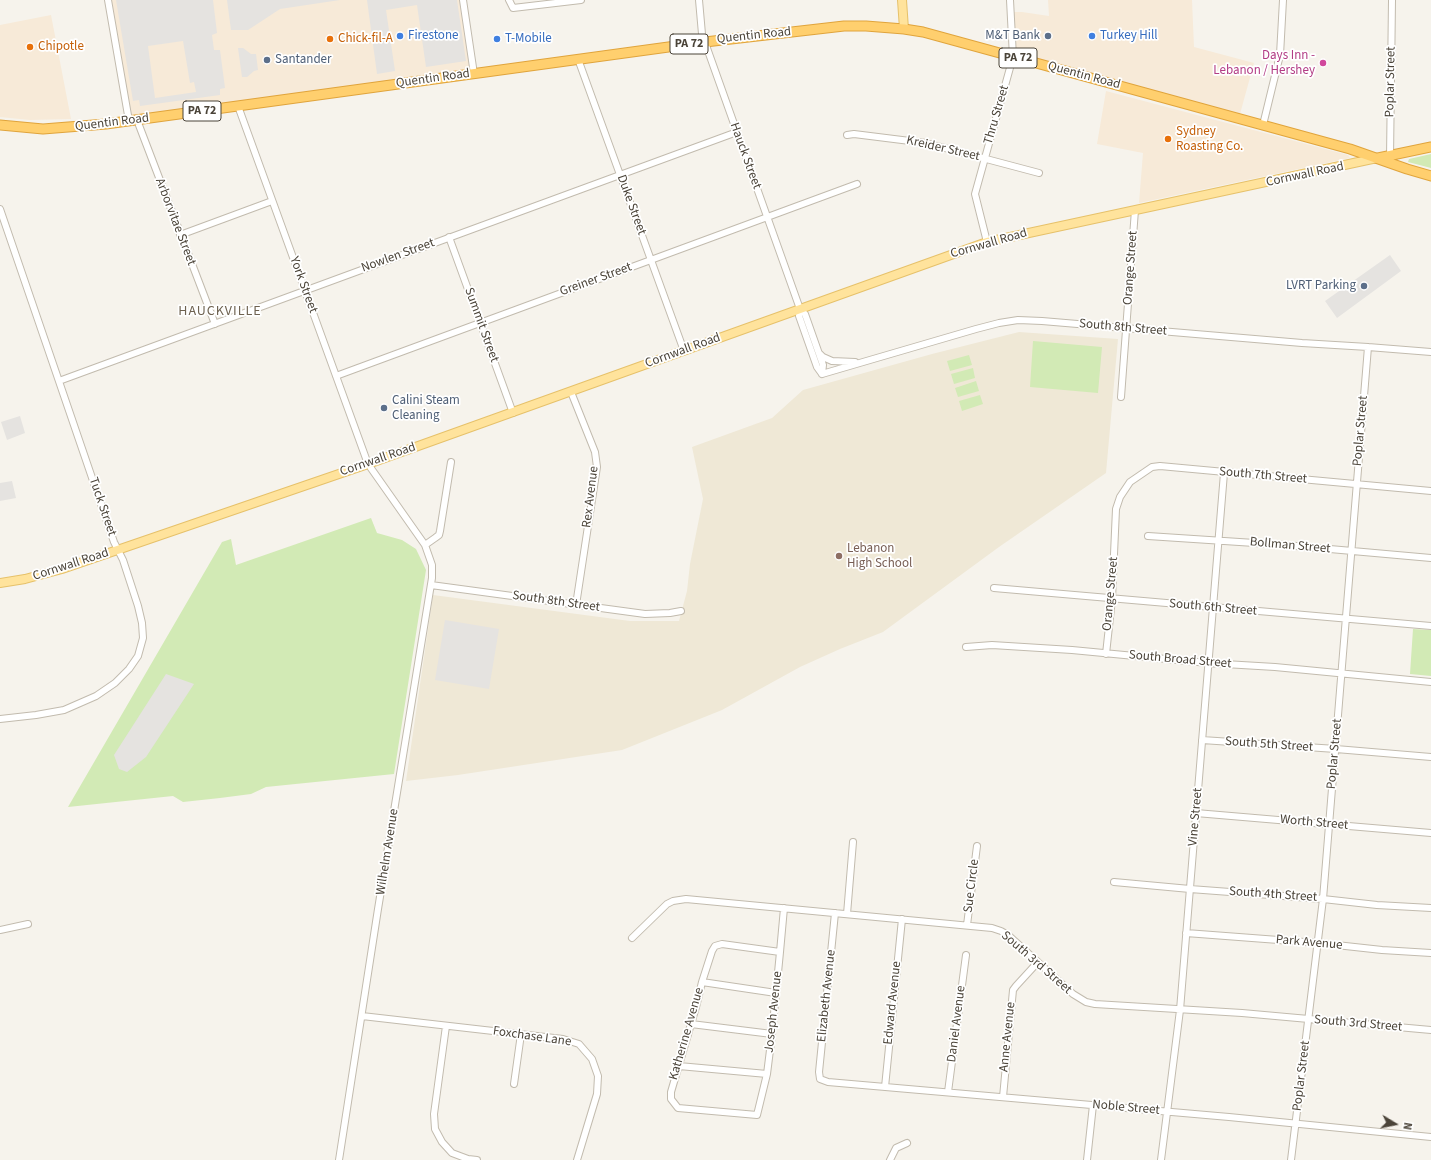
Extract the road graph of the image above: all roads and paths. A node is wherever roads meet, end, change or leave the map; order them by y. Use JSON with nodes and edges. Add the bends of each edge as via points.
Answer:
{"nodes":[{"id":1,"x":108,"y":0,"type":"edge"},
{"id":2,"x":463,"y":0,"type":"edge"},
{"id":3,"x":509,"y":0,"type":"edge"},
{"id":4,"x":581,"y":0,"type":"edge"},
{"id":5,"x":699,"y":0,"type":"edge"},
{"id":6,"x":902,"y":0,"type":"edge"},
{"id":7,"x":1010,"y":0,"type":"edge"},
{"id":8,"x":1283,"y":0,"type":"edge"},
{"id":9,"x":1392,"y":0,"type":"edge"},
{"id":10,"x":904,"y":29,"type":"junction"},
{"id":11,"x":705,"y":42,"type":"junction"},
{"id":12,"x":1013,"y":57,"type":"junction"},
{"id":13,"x":578,"y":59,"type":"junction"},
{"id":14,"x":474,"y":74,"type":"junction"},
{"id":15,"x":238,"y":106,"type":"junction"},
{"id":16,"x":133,"y":121,"type":"junction"},
{"id":17,"x":0,"y":125,"type":"edge"},
{"id":18,"x":1263,"y":125,"type":"junction"},
{"id":19,"x":737,"y":132,"type":"junction"},
{"id":20,"x":847,"y":135,"type":"dead end"},
{"id":21,"x":1431,"y":147,"type":"edge"},
{"id":22,"x":984,"y":158,"type":"junction"},
{"id":23,"x":1377,"y":158,"type":"junction"},
{"id":24,"x":1390,"y":159,"type":"junction"},
{"id":25,"x":1039,"y":173,"type":"dead end"},
{"id":26,"x":620,"y":174,"type":"junction"},
{"id":27,"x":1431,"y":176,"type":"edge"},
{"id":28,"x":857,"y":184,"type":"dead end"},
{"id":29,"x":272,"y":201,"type":"junction"},
{"id":30,"x":0,"y":209,"type":"edge"},
{"id":31,"x":1135,"y":210,"type":"junction"},
{"id":32,"x":767,"y":217,"type":"junction"},
{"id":33,"x":180,"y":235,"type":"junction"},
{"id":34,"x":449,"y":238,"type":"junction"},
{"id":35,"x":987,"y":242,"type":"junction"},
{"id":36,"x":651,"y":260,"type":"junction"},
{"id":37,"x":305,"y":290,"type":"junction"},
{"id":38,"x":800,"y":309,"type":"junction"},
{"id":39,"x":480,"y":323,"type":"junction"},
{"id":40,"x":214,"y":324,"type":"junction"},
{"id":41,"x":1127,"y":328,"type":"junction"},
{"id":42,"x":1368,"y":347,"type":"junction"},
{"id":43,"x":684,"y":351,"type":"junction"},
{"id":44,"x":1431,"y":352,"type":"edge"},
{"id":45,"x":818,"y":353,"type":"junction"},
{"id":46,"x":860,"y":362,"type":"junction"},
{"id":47,"x":822,"y":374,"type":"junction"},
{"id":48,"x":336,"y":376,"type":"junction"},
{"id":49,"x":59,"y":381,"type":"junction"},
{"id":50,"x":571,"y":392,"type":"junction"},
{"id":51,"x":1121,"y":397,"type":"dead end"},
{"id":52,"x":513,"y":413,"type":"junction"},
{"id":53,"x":451,"y":462,"type":"dead end"},
{"id":54,"x":368,"y":464,"type":"junction"},
{"id":55,"x":1224,"y":473,"type":"junction"},
{"id":56,"x":1357,"y":484,"type":"junction"},
{"id":57,"x":1431,"y":491,"type":"edge"},
{"id":58,"x":1116,"y":509,"type":"joint"},
{"id":59,"x":1148,"y":536,"type":"dead end"},
{"id":60,"x":1218,"y":541,"type":"junction"},
{"id":61,"x":425,"y":545,"type":"junction"},
{"id":62,"x":118,"y":550,"type":"junction"},
{"id":63,"x":1351,"y":552,"type":"junction"},
{"id":64,"x":1431,"y":558,"type":"edge"},
{"id":65,"x":0,"y":583,"type":"edge"},
{"id":66,"x":431,"y":585,"type":"junction"},
{"id":67,"x":994,"y":588,"type":"dead end"},
{"id":68,"x":1112,"y":599,"type":"junction"},
{"id":69,"x":576,"y":604,"type":"junction"},
{"id":70,"x":1213,"y":608,"type":"junction"},
{"id":71,"x":681,"y":611,"type":"dead end"},
{"id":72,"x":1346,"y":620,"type":"junction"},
{"id":73,"x":1431,"y":626,"type":"edge"},
{"id":74,"x":966,"y":647,"type":"dead end"},
{"id":75,"x":1106,"y":654,"type":"junction"},
{"id":76,"x":1208,"y":662,"type":"junction"},
{"id":77,"x":1342,"y":674,"type":"junction"},
{"id":78,"x":1431,"y":682,"type":"edge"},
{"id":79,"x":0,"y":720,"type":"edge"},
{"id":80,"x":1202,"y":740,"type":"junction"},
{"id":81,"x":1336,"y":749,"type":"junction"},
{"id":82,"x":1431,"y":757,"type":"edge"},
{"id":83,"x":1196,"y":813,"type":"junction"},
{"id":84,"x":1330,"y":824,"type":"junction"},
{"id":85,"x":1431,"y":833,"type":"edge"},
{"id":86,"x":853,"y":842,"type":"dead end"},
{"id":87,"x":977,"y":846,"type":"dead end"},
{"id":88,"x":1114,"y":882,"type":"dead end"},
{"id":89,"x":1190,"y":889,"type":"junction"},
{"id":90,"x":1323,"y":899,"type":"junction"},
{"id":91,"x":784,"y":908,"type":"junction"},
{"id":92,"x":1431,"y":908,"type":"edge"},
{"id":93,"x":835,"y":913,"type":"junction"},
{"id":94,"x":846,"y":914,"type":"junction"},
{"id":95,"x":902,"y":919,"type":"junction"},
{"id":96,"x":28,"y":924,"type":"dead end"},
{"id":97,"x":967,"y":926,"type":"junction"},
{"id":98,"x":0,"y":930,"type":"edge"},
{"id":99,"x":1186,"y":933,"type":"junction"},
{"id":100,"x":632,"y":938,"type":"dead end"},
{"id":101,"x":1318,"y":943,"type":"junction"},
{"id":102,"x":780,"y":952,"type":"junction"},
{"id":103,"x":1431,"y":953,"type":"edge"},
{"id":104,"x":966,"y":955,"type":"dead end"},
{"id":105,"x":1038,"y":962,"type":"junction"},
{"id":106,"x":702,"y":982,"type":"junction"},
{"id":107,"x":776,"y":993,"type":"junction"},
{"id":108,"x":1180,"y":1010,"type":"junction"},
{"id":109,"x":362,"y":1016,"type":"junction"},
{"id":110,"x":1309,"y":1019,"type":"junction"},
{"id":111,"x":691,"y":1024,"type":"junction"},
{"id":112,"x":446,"y":1026,"type":"junction"},
{"id":113,"x":1431,"y":1030,"type":"edge"},
{"id":114,"x":521,"y":1034,"type":"junction"},
{"id":115,"x":772,"y":1034,"type":"junction"},
{"id":116,"x":679,"y":1066,"type":"junction"},
{"id":117,"x":767,"y":1074,"type":"junction"},
{"id":118,"x":820,"y":1079,"type":"joint"},
{"id":119,"x":514,"y":1084,"type":"dead end"},
{"id":120,"x":885,"y":1087,"type":"junction"},
{"id":121,"x":948,"y":1092,"type":"junction"},
{"id":122,"x":1003,"y":1097,"type":"junction"},
{"id":123,"x":1093,"y":1105,"type":"junction"},
{"id":124,"x":1167,"y":1112,"type":"junction"},
{"id":125,"x":757,"y":1115,"type":"joint"},
{"id":126,"x":1296,"y":1124,"type":"junction"},
{"id":127,"x":1431,"y":1137,"type":"edge"},
{"id":128,"x":907,"y":1143,"type":"dead end"},
{"id":129,"x":339,"y":1160,"type":"edge"},
{"id":130,"x":477,"y":1160,"type":"edge"},
{"id":131,"x":577,"y":1160,"type":"edge"},
{"id":132,"x":890,"y":1160,"type":"edge"},
{"id":133,"x":1087,"y":1160,"type":"edge"},
{"id":134,"x":1161,"y":1160,"type":"edge"},
{"id":135,"x":1291,"y":1160,"type":"edge"}],
"edges":[{"from":1,"to":16,"type":"street","name":"Arborvitae Street"},
{"from":2,"to":14,"type":"street"},
{"from":3,"to":4,"type":"street","via":[[513,8]]},
{"from":5,"to":11,"type":"street","name":"Hauck Street"},
{"from":6,"to":10,"type":"main road"},
{"from":7,"to":12,"type":"street","name":"Thru Street"},
{"from":8,"to":18,"type":"street","via":[[1280,55]]},
{"from":9,"to":24,"type":"street","name":"Poplar Street"},
{"from":10,"to":11,"type":"highway","name":"Quentin Road","number":"PA 72","via":[[844,26]]},
{"from":10,"to":12,"type":"highway","name":"Quentin Road","number":"PA 72"},
{"from":11,"to":13,"type":"highway","name":"Quentin Road","number":"PA 72"},
{"from":11,"to":19,"type":"street","name":"Hauck Street"},
{"from":12,"to":18,"type":"highway","name":"Quentin Road","number":"PA 72"},
{"from":12,"to":22,"type":"street","name":"Thru Street"},
{"from":13,"to":14,"type":"highway","name":"Quentin Road","number":"PA 72"},
{"from":13,"to":26,"type":"street","name":"Duke Street"},
{"from":14,"to":15,"type":"highway","name":"Quentin Road","number":"PA 72"},
{"from":15,"to":16,"type":"highway","name":"Quentin Road","number":"PA 72"},
{"from":15,"to":29,"type":"street","name":"York Street"},
{"from":16,"to":17,"type":"highway","name":"Quentin Road","number":"PA 72","via":[[29,129]]},
{"from":16,"to":33,"type":"street","name":"Arborvitae Street"},
{"from":18,"to":23,"type":"highway","name":"Quentin Road","number":"PA 72"},
{"from":19,"to":26,"type":"street","name":"Nowlen Street"},
{"from":19,"to":32,"type":"street","name":"Hauck Street"},
{"from":20,"to":22,"type":"street","name":"Kreider Street","via":[[926,143]]},
{"from":21,"to":24,"type":"highway"},
{"from":22,"to":25,"type":"street","name":"Kreider Street"},
{"from":22,"to":35,"type":"street","name":"Thru Street","via":[[975,194]]},
{"from":23,"to":24,"type":"highway"},
{"from":23,"to":31,"type":"main road","name":"Cornwall Road"},
{"from":24,"to":27,"type":"highway"},
{"from":26,"to":34,"type":"street","name":"Nowlen Street"},
{"from":26,"to":36,"type":"street","name":"Duke Street"},
{"from":28,"to":32,"type":"street","name":"Greiner Street"},
{"from":29,"to":33,"type":"street"},
{"from":29,"to":37,"type":"street","name":"York Street"},
{"from":30,"to":49,"type":"street","name":"Tuck Street"},
{"from":31,"to":35,"type":"main road","name":"Cornwall Road"},
{"from":31,"to":41,"type":"street","name":"Orange Street"},
{"from":32,"to":36,"type":"street","name":"Greiner Street"},
{"from":32,"to":38,"type":"street","name":"Hauck Street"},
{"from":33,"to":40,"type":"street","name":"Arborvitae Street"},
{"from":34,"to":37,"type":"street","name":"Nowlen Street"},
{"from":34,"to":39,"type":"street","name":"Summit Street"},
{"from":35,"to":38,"type":"main road","name":"Cornwall Road"},
{"from":36,"to":39,"type":"street","name":"Greiner Street"},
{"from":36,"to":43,"type":"street","name":"Duke Street"},
{"from":37,"to":40,"type":"street","name":"Nowlen Street"},
{"from":37,"to":48,"type":"street","name":"York Street"},
{"from":38,"to":43,"type":"main road","name":"Cornwall Road"},
{"from":38,"to":45,"type":"street","name":"Hauck Street","via":[[805,314]]},
{"from":38,"to":47,"type":"street","name":"Hauck Street","via":[[799,316],[817,367]]},
{"from":39,"to":48,"type":"street","name":"Greiner Street"},
{"from":39,"to":52,"type":"street","name":"Summit Street"},
{"from":40,"to":49,"type":"street","name":"Nowlen Street"},
{"from":41,"to":42,"type":"street","name":"South 8th Street"},
{"from":41,"to":46,"type":"street","name":"South 8th Street","via":[[1009,321]]},
{"from":41,"to":51,"type":"street","name":"Orange Street"},
{"from":42,"to":44,"type":"street","name":"South 8th Street"},
{"from":42,"to":56,"type":"street","name":"Poplar Street"},
{"from":43,"to":50,"type":"main road","name":"Cornwall Road"},
{"from":45,"to":46,"type":"street","via":[[832,361]]},
{"from":45,"to":47,"type":"street","name":"Hauck Street"},
{"from":46,"to":47,"type":"street","name":"South 8th Street"},
{"from":48,"to":54,"type":"street","name":"York Street"},
{"from":49,"to":62,"type":"street","name":"Tuck Street"},
{"from":50,"to":52,"type":"main road","name":"Cornwall Road"},
{"from":50,"to":69,"type":"street","name":"Rex Avenue","via":[[594,452],[597,467]]},
{"from":52,"to":54,"type":"main road","name":"Cornwall Road"},
{"from":53,"to":61,"type":"street","via":[[439,535]]},
{"from":54,"to":61,"type":"street","name":"Wilhelm Avenue"},
{"from":54,"to":62,"type":"main road","name":"Cornwall Road"},
{"from":55,"to":56,"type":"street","name":"South 7th Street"},
{"from":55,"to":58,"type":"street","name":"South 7th Street","via":[[1152,467],[1130,482]]},
{"from":55,"to":60,"type":"street","name":"Vine Street"},
{"from":56,"to":57,"type":"street","name":"South 7th Street"},
{"from":56,"to":63,"type":"street","name":"Poplar Street"},
{"from":58,"to":68,"type":"street","name":"Orange Street"},
{"from":59,"to":60,"type":"street","name":"Bollman Street"},
{"from":60,"to":63,"type":"street","name":"Bollman Street"},
{"from":60,"to":70,"type":"street","name":"Vine Street"},
{"from":61,"to":66,"type":"street","name":"Wilhelm Avenue","via":[[432,565]]},
{"from":62,"to":65,"type":"main road","name":"Cornwall Road","via":[[48,574]]},
{"from":62,"to":79,"type":"street","name":"Tuck Street","via":[[142,623],[142,645],[135,662],[115,683],[86,702],[64,710]]},
{"from":63,"to":64,"type":"street","name":"Bollman Street"},
{"from":63,"to":72,"type":"street","name":"Poplar Street"},
{"from":66,"to":69,"type":"street","name":"South 8th Street"},
{"from":66,"to":109,"type":"street","name":"Wilhelm Avenue"},
{"from":67,"to":68,"type":"street","name":"South 6th Street"},
{"from":68,"to":70,"type":"street","name":"South 6th Street"},
{"from":68,"to":75,"type":"street","name":"Orange Street"},
{"from":69,"to":71,"type":"street","name":"South 8th Street","via":[[645,614]]},
{"from":70,"to":72,"type":"street","name":"South 6th Street"},
{"from":70,"to":76,"type":"street","name":"Vine Street"},
{"from":72,"to":73,"type":"street","name":"South 6th Street"},
{"from":72,"to":77,"type":"street","name":"Poplar Street"},
{"from":74,"to":75,"type":"street","name":"South Broad Street","via":[[992,645]]},
{"from":75,"to":76,"type":"street","name":"South Broad Street"},
{"from":76,"to":77,"type":"street","name":"South Broad Street"},
{"from":76,"to":80,"type":"street","name":"Vine Street"},
{"from":77,"to":78,"type":"street","name":"South Broad Street"},
{"from":77,"to":81,"type":"street","name":"Poplar Street"},
{"from":80,"to":81,"type":"street","name":"South 5th Street"},
{"from":80,"to":83,"type":"street","name":"Vine Street"},
{"from":81,"to":82,"type":"street","name":"South 5th Street"},
{"from":81,"to":84,"type":"street","name":"Poplar Street"},
{"from":83,"to":84,"type":"street","name":"Worth Street"},
{"from":83,"to":89,"type":"street","name":"Vine Street"},
{"from":84,"to":85,"type":"street","name":"Worth Street"},
{"from":84,"to":90,"type":"street","name":"Poplar Street"},
{"from":86,"to":94,"type":"street"},
{"from":87,"to":97,"type":"street","name":"Sue Circle"},
{"from":88,"to":89,"type":"street","name":"South 4th Street"},
{"from":89,"to":90,"type":"street","name":"South 4th Street"},
{"from":89,"to":99,"type":"street","name":"Vine Street"},
{"from":90,"to":92,"type":"street","name":"South 4th Street"},
{"from":90,"to":101,"type":"street","name":"Poplar Street"},
{"from":91,"to":93,"type":"street","name":"South 3rd Street"},
{"from":91,"to":100,"type":"street","name":"South 3rd Street","via":[[679,899],[661,908]]},
{"from":91,"to":102,"type":"street","name":"Joseph Avenue"},
{"from":93,"to":94,"type":"street","name":"South 3rd Street"},
{"from":93,"to":118,"type":"street","name":"Elizabeth Avenue","via":[[818,1072]]},
{"from":94,"to":95,"type":"street","name":"South 3rd Street"},
{"from":95,"to":97,"type":"street","name":"South 3rd Street"},
{"from":95,"to":120,"type":"street","name":"Edward Avenue"},
{"from":96,"to":98,"type":"street"},
{"from":97,"to":105,"type":"street","name":"South 3rd Street","via":[[1001,931]]},
{"from":99,"to":101,"type":"street","name":"Park Avenue"},
{"from":99,"to":108,"type":"street","name":"Vine Street"},
{"from":101,"to":103,"type":"street","name":"Park Avenue"},
{"from":101,"to":110,"type":"street","name":"Poplar Street"},
{"from":102,"to":106,"type":"street","name":"Katherine Avenue","via":[[722,944],[715,946]]},
{"from":102,"to":107,"type":"street","name":"Joseph Avenue"},
{"from":104,"to":121,"type":"street","name":"Daniel Avenue"},
{"from":105,"to":108,"type":"street","name":"South 3rd Street","via":[[1073,994],[1086,1002]]},
{"from":105,"to":122,"type":"street","name":"Anne Avenue","via":[[1013,990]]},
{"from":106,"to":107,"type":"street"},
{"from":106,"to":111,"type":"street","name":"Katherine Avenue"},
{"from":107,"to":115,"type":"street","name":"Joseph Avenue"},
{"from":108,"to":110,"type":"street","name":"South 3rd Street"},
{"from":108,"to":124,"type":"street","name":"Vine Street"},
{"from":109,"to":112,"type":"street","name":"Foxchase Lane"},
{"from":109,"to":129,"type":"street","name":"Wilhelm Avenue"},
{"from":110,"to":113,"type":"street","name":"South 3rd Street"},
{"from":110,"to":126,"type":"street","name":"Poplar Street"},
{"from":111,"to":115,"type":"street"},
{"from":111,"to":116,"type":"street","name":"Katherine Avenue"},
{"from":112,"to":114,"type":"street","name":"Foxchase Lane"},
{"from":112,"to":130,"type":"street","via":[[434,1114],[435,1129],[452,1153]]},
{"from":114,"to":119,"type":"street"},
{"from":114,"to":131,"type":"street","name":"Foxchase Lane","via":[[563,1039],[578,1044],[592,1059],[598,1076],[597,1094]]},
{"from":115,"to":117,"type":"street","name":"Joseph Avenue"},
{"from":116,"to":117,"type":"street"},
{"from":116,"to":125,"type":"street","name":"Katherine Avenue","via":[[671,1092],[671,1099],[678,1108]]},
{"from":117,"to":125,"type":"street","name":"Joseph Avenue"},
{"from":118,"to":120,"type":"street","name":"Noble Street","via":[[828,1082]]},
{"from":120,"to":121,"type":"street","name":"Noble Street"},
{"from":121,"to":122,"type":"street","name":"Noble Street"},
{"from":122,"to":123,"type":"street","name":"Noble Street"},
{"from":123,"to":124,"type":"street","name":"Noble Street"},
{"from":123,"to":133,"type":"street"},
{"from":124,"to":126,"type":"street","name":"Noble Street"},
{"from":124,"to":134,"type":"street","name":"Vine Street"},
{"from":126,"to":127,"type":"street","name":"Noble Street"},
{"from":126,"to":135,"type":"street","name":"Poplar Street"},
{"from":128,"to":132,"type":"street","via":[[896,1148]]}]}
